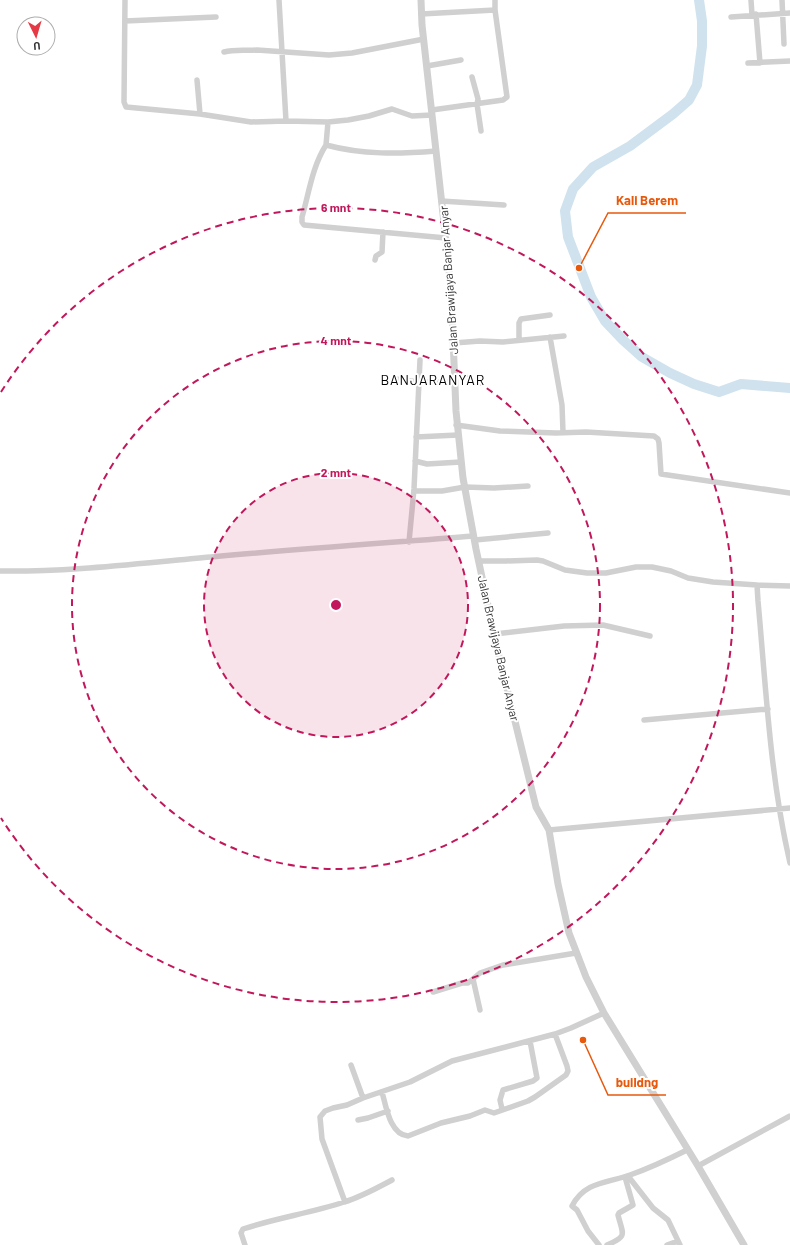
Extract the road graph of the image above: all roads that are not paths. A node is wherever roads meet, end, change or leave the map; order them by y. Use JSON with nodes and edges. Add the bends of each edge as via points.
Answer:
{"nodes":[{"id":1,"x":125,"y":0,"type":"edge"},
{"id":2,"x":280,"y":0,"type":"edge"},
{"id":3,"x":421,"y":0,"type":"edge"},
{"id":4,"x":495,"y":0,"type":"edge"},
{"id":5,"x":751,"y":0,"type":"edge"},
{"id":6,"x":782,"y":0,"type":"edge"},
{"id":7,"x":496,"y":10,"type":"junction"},
{"id":8,"x":790,"y":12,"type":"edge"},
{"id":9,"x":782,"y":13,"type":"junction"},
{"id":10,"x":421,"y":14,"type":"junction"},
{"id":11,"x":754,"y":15,"type":"junction"},
{"id":12,"x":216,"y":17,"type":"dead end"},
{"id":13,"x":731,"y":17,"type":"dead end"},
{"id":14,"x":125,"y":21,"type":"junction"},
{"id":15,"x":424,"y":39,"type":"junction"},
{"id":16,"x":784,"y":44,"type":"dead end"},
{"id":17,"x":224,"y":52,"type":"dead end"},
{"id":18,"x":282,"y":52,"type":"junction"},
{"id":19,"x":461,"y":60,"type":"dead end"},
{"id":20,"x":790,"y":61,"type":"edge"},
{"id":21,"x":748,"y":63,"type":"dead end"},
{"id":22,"x":760,"y":63,"type":"junction"},
{"id":23,"x":427,"y":66,"type":"junction"},
{"id":24,"x":472,"y":77,"type":"dead end"},
{"id":25,"x":197,"y":80,"type":"dead end"},
{"id":26,"x":477,"y":104,"type":"junction"},
{"id":27,"x":432,"y":112,"type":"junction"},
{"id":28,"x":200,"y":114,"type":"junction"},
{"id":29,"x":286,"y":121,"type":"junction"},
{"id":30,"x":328,"y":122,"type":"junction"},
{"id":31,"x":481,"y":131,"type":"dead end"},
{"id":32,"x":326,"y":145,"type":"junction"},
{"id":33,"x":436,"y":151,"type":"junction"},
{"id":34,"x":442,"y":201,"type":"junction"},
{"id":35,"x":504,"y":205,"type":"dead end"},
{"id":36,"x":383,"y":232,"type":"junction"},
{"id":37,"x":446,"y":238,"type":"junction"},
{"id":38,"x":375,"y":260,"type":"dead end"},
{"id":39,"x":550,"y":315,"type":"dead end"},
{"id":40,"x":564,"y":336,"type":"dead end"},
{"id":41,"x":550,"y":337,"type":"junction"},
{"id":42,"x":519,"y":340,"type":"junction"},
{"id":43,"x":454,"y":343,"type":"junction"},
{"id":44,"x":420,"y":360,"type":"dead end"},
{"id":45,"x":396,"y":379,"type":"dead end"},
{"id":46,"x":419,"y":382,"type":"junction"},
{"id":47,"x":454,"y":382,"type":"junction"},
{"id":48,"x":456,"y":425,"type":"junction"},
{"id":49,"x":563,"y":432,"type":"junction"},
{"id":50,"x":458,"y":435,"type":"junction"},
{"id":51,"x":416,"y":437,"type":"junction"},
{"id":52,"x":415,"y":461,"type":"junction"},
{"id":53,"x":461,"y":462,"type":"junction"},
{"id":54,"x":528,"y":486,"type":"dead end"},
{"id":55,"x":465,"y":488,"type":"junction"},
{"id":56,"x":414,"y":491,"type":"junction"},
{"id":57,"x":790,"y":493,"type":"edge"},
{"id":58,"x":548,"y":533,"type":"dead end"},
{"id":59,"x":474,"y":538,"type":"junction"},
{"id":60,"x":409,"y":542,"type":"junction"},
{"id":61,"x":479,"y":561,"type":"junction"},
{"id":62,"x":0,"y":571,"type":"edge"},
{"id":63,"x":757,"y":585,"type":"junction"},
{"id":64,"x":790,"y":586,"type":"edge"},
{"id":65,"x":495,"y":634,"type":"junction"},
{"id":66,"x":650,"y":636,"type":"dead end"},
{"id":67,"x":768,"y":709,"type":"junction"},
{"id":68,"x":644,"y":720,"type":"dead end"},
{"id":69,"x":780,"y":808,"type":"junction"},
{"id":70,"x":790,"y":808,"type":"edge"},
{"id":71,"x":549,"y":830,"type":"junction"},
{"id":72,"x":790,"y":863,"type":"edge"},
{"id":73,"x":576,"y":952,"type":"junction"},
{"id":74,"x":473,"y":979,"type":"junction"},
{"id":75,"x":433,"y":992,"type":"dead end"},
{"id":76,"x":480,"y":1010,"type":"dead end"},
{"id":77,"x":604,"y":1013,"type":"junction"},
{"id":78,"x":554,"y":1034,"type":"junction"},
{"id":79,"x":530,"y":1041,"type":"junction"},
{"id":80,"x":351,"y":1065,"type":"dead end"},
{"id":81,"x":382,"y":1092,"type":"junction"},
{"id":82,"x":363,"y":1098,"type":"junction"},
{"id":83,"x":502,"y":1109,"type":"junction"},
{"id":84,"x":388,"y":1111,"type":"junction"},
{"id":85,"x":790,"y":1116,"type":"edge"},
{"id":86,"x":358,"y":1120,"type":"dead end"},
{"id":87,"x":687,"y":1150,"type":"junction"},
{"id":88,"x":698,"y":1166,"type":"junction"},
{"id":89,"x":626,"y":1176,"type":"junction"},
{"id":90,"x":392,"y":1180,"type":"dead end"},
{"id":91,"x":345,"y":1202,"type":"junction"},
{"id":92,"x":620,"y":1242,"type":"edge"},
{"id":93,"x":679,"y":1243,"type":"edge"},
{"id":94,"x":245,"y":1245,"type":"edge"},
{"id":95,"x":599,"y":1245,"type":"edge"},
{"id":96,"x":607,"y":1245,"type":"edge"},
{"id":97,"x":667,"y":1245,"type":"edge"},
{"id":98,"x":744,"y":1245,"type":"edge"}],
"edges":[{"from":1,"to":14,"type":"street"},
{"from":2,"to":18,"type":"street"},
{"from":3,"to":10,"type":"street","name":"Jalan Brawijaya Banjar Anyar"},
{"from":4,"to":7,"type":"street"},
{"from":5,"to":11,"type":"street"},
{"from":6,"to":9,"type":"street"},
{"from":7,"to":10,"type":"street"},
{"from":7,"to":26,"type":"street","via":[[507,97],[503,100]]},
{"from":8,"to":9,"type":"street"},
{"from":9,"to":11,"type":"street"},
{"from":9,"to":16,"type":"street"},
{"from":10,"to":15,"type":"street","name":"Jalan Brawijaya Banjar Anyar"},
{"from":11,"to":13,"type":"street"},
{"from":11,"to":22,"type":"street"},
{"from":12,"to":14,"type":"street"},
{"from":14,"to":28,"type":"street","via":[[124,105]]},
{"from":15,"to":18,"type":"street","via":[[352,53],[329,55]]},
{"from":15,"to":23,"type":"street","name":"Jalan Brawijaya Banjar Anyar"},
{"from":17,"to":18,"type":"street"},
{"from":18,"to":29,"type":"street"},
{"from":19,"to":23,"type":"street"},
{"from":20,"to":22,"type":"street"},
{"from":21,"to":22,"type":"street"},
{"from":23,"to":27,"type":"street","name":"Jalan Brawijaya Banjar Anyar"},
{"from":24,"to":26,"type":"street"},
{"from":25,"to":28,"type":"street"},
{"from":26,"to":27,"type":"street"},
{"from":26,"to":31,"type":"street"},
{"from":27,"to":30,"type":"street","via":[[412,116],[392,109],[369,116]]},
{"from":27,"to":33,"type":"street","name":"Jalan Brawijaya Banjar Anyar"},
{"from":28,"to":29,"type":"street","via":[[251,122]]},
{"from":29,"to":30,"type":"street"},
{"from":30,"to":32,"type":"street"},
{"from":32,"to":33,"type":"street","via":[[368,153]]},
{"from":32,"to":36,"type":"street","via":[[311,179],[302,222],[304,225]]},
{"from":33,"to":34,"type":"street","name":"Jalan Brawijaya Banjar Anyar"},
{"from":34,"to":35,"type":"street"},
{"from":34,"to":37,"type":"street","name":"Jalan Brawijaya Banjar Anyar"},
{"from":36,"to":37,"type":"street"},
{"from":36,"to":38,"type":"street","via":[[382,252]]},
{"from":37,"to":43,"type":"street","name":"Jalan Brawijaya Banjar Anyar"},
{"from":39,"to":42,"type":"street","via":[[521,319]]},
{"from":40,"to":41,"type":"street"},
{"from":41,"to":42,"type":"street"},
{"from":41,"to":49,"type":"street","via":[[562,399]]},
{"from":42,"to":43,"type":"street"},
{"from":43,"to":47,"type":"street","name":"Jalan Brawijaya Banjar Anyar"},
{"from":44,"to":46,"type":"street"},
{"from":45,"to":46,"type":"street"},
{"from":46,"to":47,"type":"street"},
{"from":46,"to":51,"type":"street"},
{"from":47,"to":48,"type":"street","name":"Jalan Brawijaya Banjar Anyar"},
{"from":48,"to":49,"type":"street","via":[[500,431]]},
{"from":48,"to":50,"type":"street","name":"Jalan Brawijaya Banjar Anyar"},
{"from":49,"to":57,"type":"street","via":[[654,436],[659,443],[661,474]]},
{"from":50,"to":51,"type":"street"},
{"from":50,"to":53,"type":"street","name":"Jalan Brawijaya Banjar Anyar"},
{"from":51,"to":52,"type":"street"},
{"from":52,"to":53,"type":"street","via":[[427,464]]},
{"from":52,"to":56,"type":"street"},
{"from":53,"to":55,"type":"street","name":"Jalan Brawijaya Banjar Anyar"},
{"from":54,"to":55,"type":"street"},
{"from":55,"to":56,"type":"street"},
{"from":55,"to":59,"type":"street","name":"Jalan Brawijaya Banjar Anyar"},
{"from":56,"to":60,"type":"street"},
{"from":58,"to":59,"type":"street"},
{"from":59,"to":60,"type":"street"},
{"from":59,"to":61,"type":"street","name":"Jalan Brawijaya Banjar Anyar"},
{"from":60,"to":62,"type":"street","via":[[124,566]]},
{"from":61,"to":63,"type":"street","via":[[537,560],[565,570],[587,573],[652,567],[688,578]]},
{"from":61,"to":65,"type":"street","name":"Jalan Brawijaya Banjar Anyar"},
{"from":63,"to":64,"type":"street"},
{"from":63,"to":67,"type":"street"},
{"from":65,"to":66,"type":"street","via":[[564,626],[603,625]]},
{"from":65,"to":71,"type":"street","name":"Jalan Brawijaya Banjar Anyar","via":[[536,807]]},
{"from":67,"to":68,"type":"street"},
{"from":67,"to":69,"type":"street"},
{"from":69,"to":70,"type":"street"},
{"from":69,"to":71,"type":"street"},
{"from":69,"to":72,"type":"street"},
{"from":71,"to":73,"type":"street","name":"Jalan Brawijaya Banjar Anyar","via":[[558,884]]},
{"from":73,"to":74,"type":"street","via":[[503,965],[480,973]]},
{"from":73,"to":77,"type":"street","name":"Jalan Brawijaya Banjar Anyar"},
{"from":74,"to":75,"type":"street","via":[[468,983]]},
{"from":74,"to":76,"type":"street"},
{"from":77,"to":78,"type":"street"},
{"from":77,"to":87,"type":"street","name":"Jalan Brawijaya Banjar Anyar"},
{"from":78,"to":79,"type":"street"},
{"from":78,"to":83,"type":"street","via":[[567,1066],[566,1075],[535,1097]]},
{"from":79,"to":81,"type":"street","via":[[452,1061],[410,1082]]},
{"from":79,"to":83,"type":"street","via":[[537,1078],[504,1089],[500,1100]]},
{"from":80,"to":82,"type":"street"},
{"from":81,"to":82,"type":"street"},
{"from":81,"to":84,"type":"street"},
{"from":82,"to":91,"type":"street","via":[[325,1111],[320,1117],[322,1139]]},
{"from":83,"to":84,"type":"street","via":[[494,1113],[485,1110],[440,1123],[408,1136],[400,1134],[391,1123]]},
{"from":84,"to":86,"type":"street"},
{"from":85,"to":88,"type":"street"},
{"from":87,"to":88,"type":"street","name":"Jalan Brawijaya Banjar Anyar"},
{"from":87,"to":89,"type":"street","via":[[660,1164]]},
{"from":88,"to":98,"type":"street","name":"Jalan Brawijaya Banjar Anyar"},
{"from":89,"to":92,"type":"street","via":[[633,1206],[618,1215],[622,1230]]},
{"from":89,"to":93,"type":"street","via":[[653,1208],[668,1220]]},
{"from":89,"to":95,"type":"street","via":[[587,1189],[575,1199],[572,1206]]},
{"from":90,"to":91,"type":"street"},
{"from":91,"to":94,"type":"street","via":[[242,1230]]},
{"from":92,"to":96,"type":"street"},
{"from":93,"to":97,"type":"street"}]}
